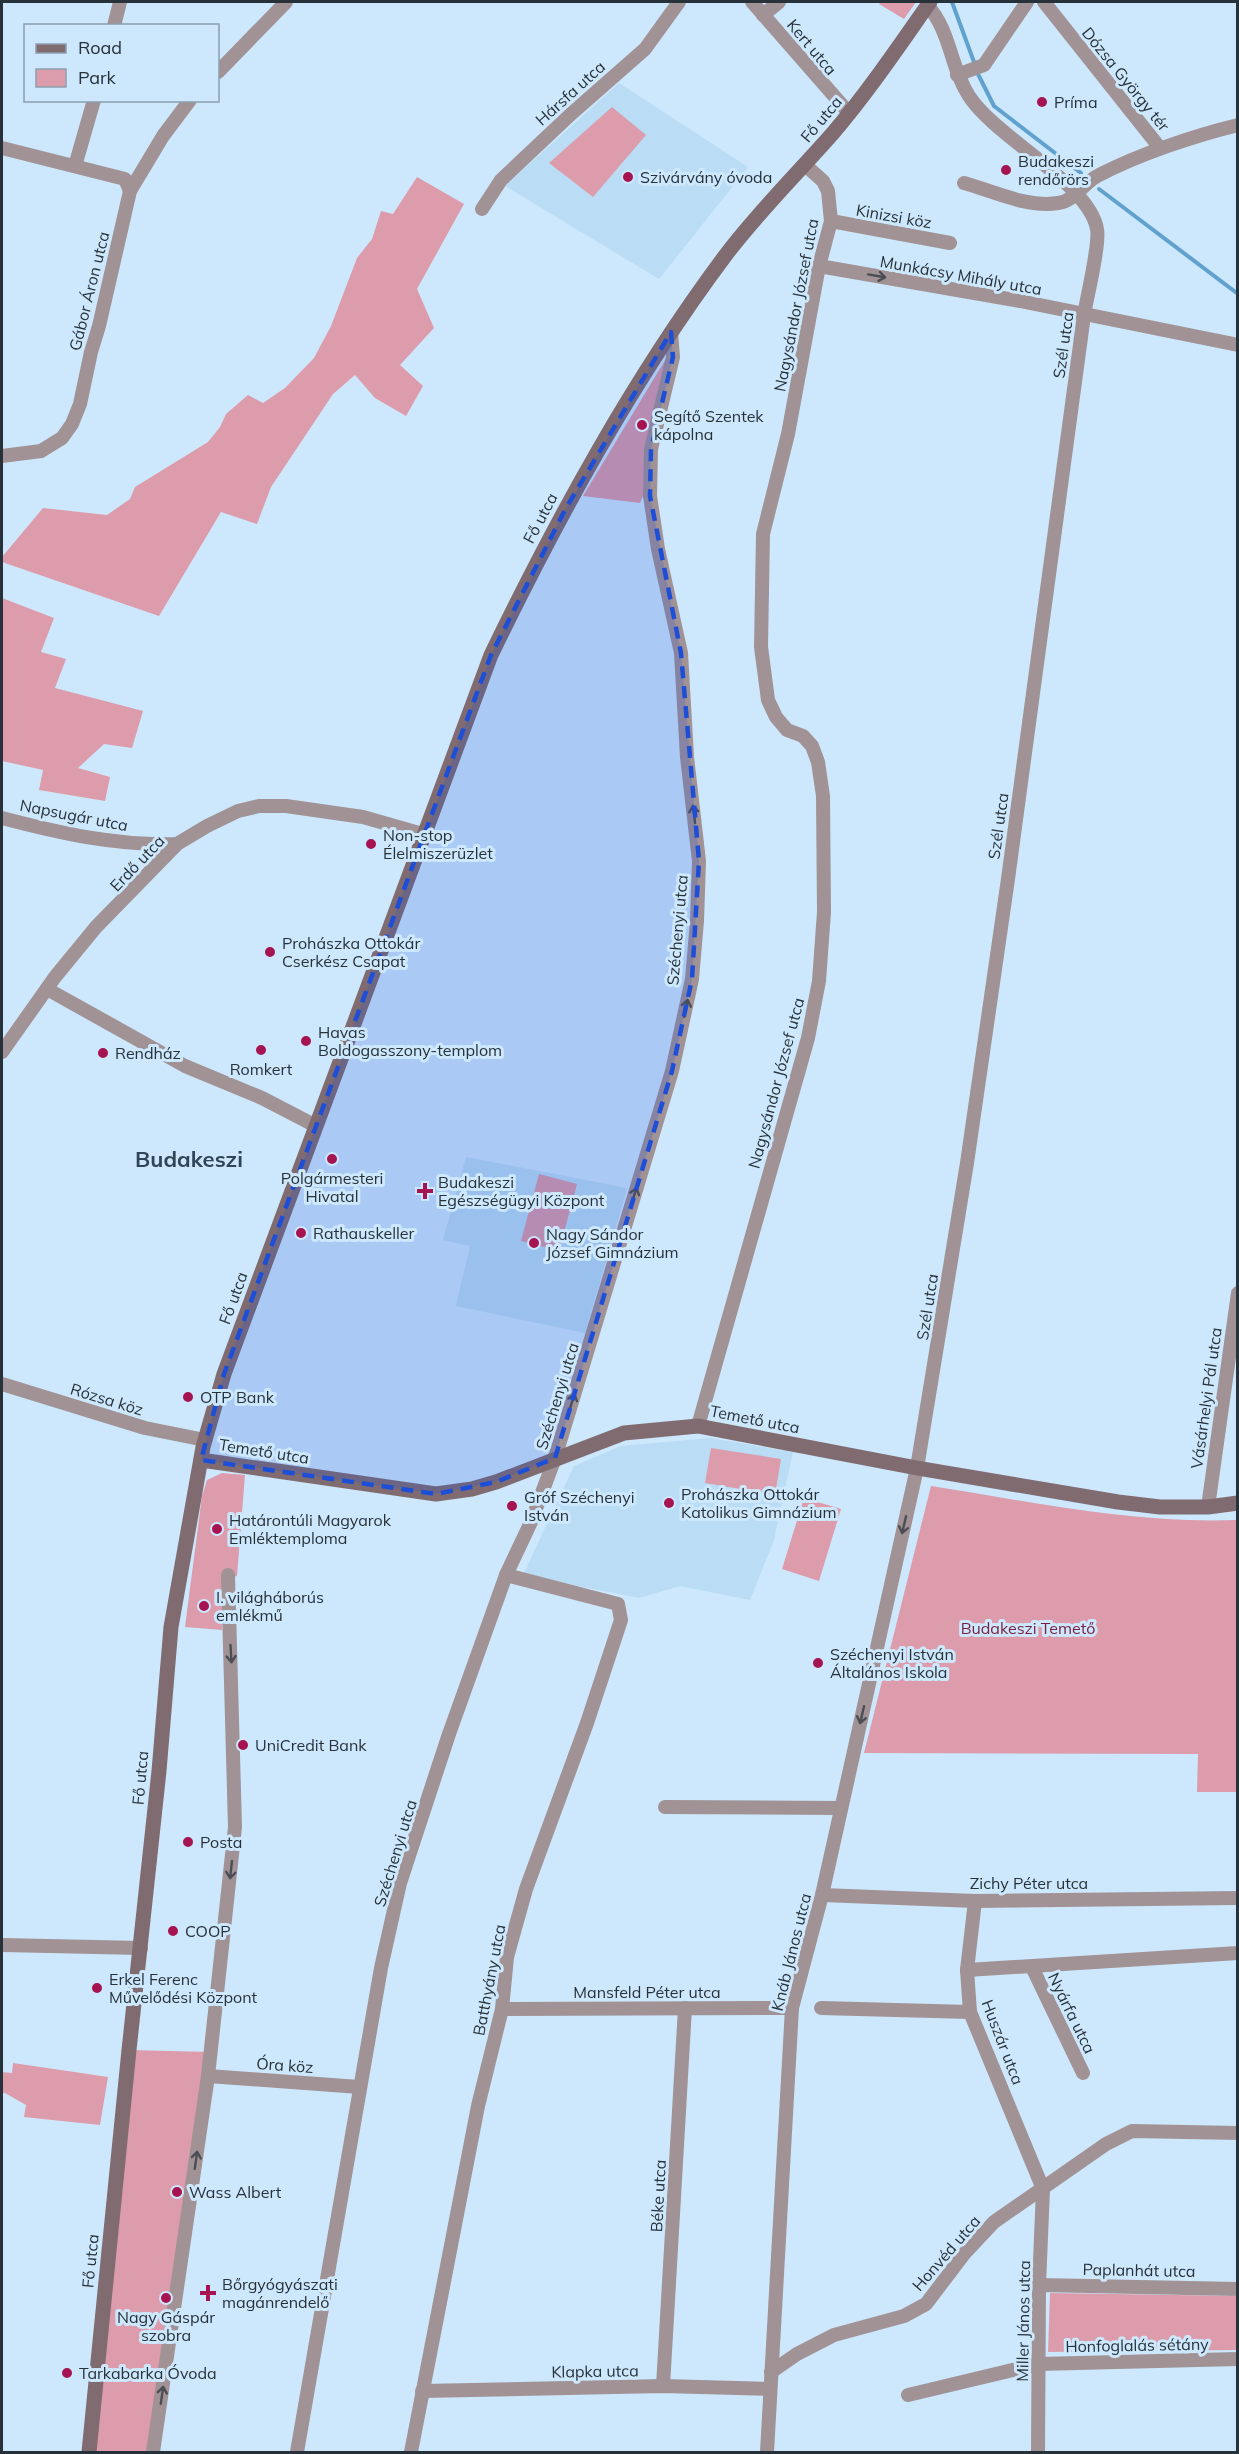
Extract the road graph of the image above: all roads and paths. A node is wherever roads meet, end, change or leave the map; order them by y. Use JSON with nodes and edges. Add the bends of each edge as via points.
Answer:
{"nodes":[{"id":1,"x":120,"y":2,"type":"edge"},
{"id":2,"x":286,"y":2,"type":"edge"},
{"id":3,"x":679,"y":2,"type":"edge"},
{"id":4,"x":752,"y":2,"type":"edge"},
{"id":5,"x":779,"y":2,"type":"edge"},
{"id":6,"x":1027,"y":2,"type":"edge"},
{"id":7,"x":1044,"y":2,"type":"edge"},
{"id":8,"x":929,"y":3,"type":"edge"},
{"id":9,"x":763,"y":15,"type":"junction"},
{"id":10,"x":114,"y":24,"type":"edge"},
{"id":11,"x":219,"y":71,"type":"edge"},
{"id":12,"x":957,"y":75,"type":"junction"},
{"id":13,"x":93,"y":102,"type":"edge"},
{"id":14,"x":188,"y":102,"type":"edge"},
{"id":15,"x":849,"y":113,"type":"junction"},
{"id":16,"x":1238,"y":124,"type":"edge"},
{"id":17,"x":2,"y":148,"type":"edge"},
{"id":18,"x":1160,"y":148,"type":"junction"},
{"id":19,"x":805,"y":165,"type":"junction"},
{"id":20,"x":75,"y":166,"type":"junction"},
{"id":21,"x":964,"y":183,"type":"dead end"},
{"id":22,"x":130,"y":191,"type":"junction"},
{"id":23,"x":1077,"y":194,"type":"junction"},
{"id":24,"x":482,"y":209,"type":"dead end"},
{"id":25,"x":831,"y":221,"type":"junction"},
{"id":26,"x":950,"y":243,"type":"dead end"},
{"id":27,"x":819,"y":266,"type":"junction"},
{"id":28,"x":1084,"y":315,"type":"junction"},
{"id":29,"x":671,"y":332,"type":"junction"},
{"id":30,"x":1238,"y":345,"type":"edge"},
{"id":31,"x":2,"y":456,"type":"edge"},
{"id":32,"x":2,"y":818,"type":"edge"},
{"id":33,"x":426,"y":836,"type":"junction"},
{"id":34,"x":177,"y":844,"type":"junction"},
{"id":35,"x":47,"y":989,"type":"junction"},
{"id":36,"x":2,"y":1052,"type":"edge"},
{"id":37,"x":316,"y":1126,"type":"junction"},
{"id":38,"x":1238,"y":1293,"type":"edge"},
{"id":39,"x":2,"y":1384,"type":"edge"},
{"id":40,"x":698,"y":1426,"type":"junction"},
{"id":41,"x":205,"y":1440,"type":"junction"},
{"id":42,"x":555,"y":1458,"type":"junction"},
{"id":43,"x":201,"y":1460,"type":"junction"},
{"id":44,"x":917,"y":1468,"type":"junction"},
{"id":45,"x":1238,"y":1503,"type":"edge"},
{"id":46,"x":1208,"y":1507,"type":"junction"},
{"id":47,"x":228,"y":1575,"type":"dead end"},
{"id":48,"x":506,"y":1575,"type":"junction"},
{"id":49,"x":666,"y":1807,"type":"dead end"},
{"id":50,"x":841,"y":1808,"type":"junction"},
{"id":51,"x":822,"y":1895,"type":"junction"},
{"id":52,"x":1238,"y":1898,"type":"edge"},
{"id":53,"x":975,"y":1900,"type":"junction"},
{"id":54,"x":2,"y":1945,"type":"edge"},
{"id":55,"x":141,"y":1948,"type":"junction"},
{"id":56,"x":1238,"y":1953,"type":"edge"},
{"id":57,"x":1032,"y":1967,"type":"junction"},
{"id":58,"x":967,"y":1970,"type":"junction"},
{"id":59,"x":685,"y":2008,"type":"junction"},
{"id":60,"x":792,"y":2008,"type":"junction"},
{"id":61,"x":821,"y":2008,"type":"dead end"},
{"id":62,"x":502,"y":2009,"type":"junction"},
{"id":63,"x":970,"y":2012,"type":"junction"},
{"id":64,"x":1083,"y":2073,"type":"dead end"},
{"id":65,"x":208,"y":2076,"type":"junction"},
{"id":66,"x":360,"y":2087,"type":"junction"},
{"id":67,"x":1238,"y":2133,"type":"edge"},
{"id":68,"x":1043,"y":2189,"type":"junction"},
{"id":69,"x":1039,"y":2285,"type":"junction"},
{"id":70,"x":1238,"y":2289,"type":"edge"},
{"id":71,"x":773,"y":2349,"type":"junction"},
{"id":72,"x":797,"y":2354,"type":"junction"},
{"id":73,"x":1238,"y":2360,"type":"edge"},
{"id":74,"x":1038,"y":2364,"type":"junction"},
{"id":75,"x":771,"y":2372,"type":"junction"},
{"id":76,"x":663,"y":2386,"type":"junction"},
{"id":77,"x":769,"y":2389,"type":"junction"},
{"id":78,"x":422,"y":2391,"type":"junction"},
{"id":79,"x":908,"y":2395,"type":"dead end"},
{"id":80,"x":89,"y":2452,"type":"edge"},
{"id":81,"x":153,"y":2452,"type":"edge"},
{"id":82,"x":297,"y":2452,"type":"edge"},
{"id":83,"x":411,"y":2452,"type":"edge"},
{"id":84,"x":767,"y":2452,"type":"edge"},
{"id":85,"x":1038,"y":2452,"type":"edge"}],
"edges":[{"from":1,"to":10,"type":"street"},
{"from":2,"to":11,"type":"street"},
{"from":3,"to":24,"type":"street","name":"Hársfa utca","via":[[645,49],[501,180]]},
{"from":4,"to":9,"type":"street","name":"Kert utca"},
{"from":5,"to":9,"type":"street"},
{"from":6,"to":12,"type":"street","via":[[984,65]]},
{"from":7,"to":18,"type":"street","name":"Dózsa György tér"},
{"from":8,"to":12,"type":"street","name":"Szél utca","via":[[943,27]]},
{"from":8,"to":15,"type":"main road","name":"Fő utca"},
{"from":9,"to":15,"type":"street","name":"Kert utca"},
{"from":12,"to":23,"type":"street","name":"Szél utca","via":[[983,114]]},
{"from":13,"to":20,"type":"street"},
{"from":14,"to":22,"type":"street","name":"Gábor Áron utca"},
{"from":15,"to":19,"type":"main road","name":"Fő utca"},
{"from":16,"to":18,"type":"street"},
{"from":17,"to":20,"type":"street"},
{"from":18,"to":23,"type":"street","via":[[1096,176]]},
{"from":19,"to":25,"type":"street","name":"Nagysándor József utca","via":[[823,181]]},
{"from":19,"to":29,"type":"main road","name":"Fő utca","via":[[749,226]]},
{"from":20,"to":22,"type":"street","via":[[125,179]]},
{"from":21,"to":23,"type":"street","via":[[1042,205],[1061,203]]},
{"from":22,"to":31,"type":"street","name":"Gábor Áron utca","via":[[72,424],[58,442],[41,451]]},
{"from":23,"to":28,"type":"street","name":"Szél utca","via":[[1093,216],[1098,234]]},
{"from":25,"to":26,"type":"street","name":"Kinizsi köz"},
{"from":25,"to":27,"type":"street","name":"Nagysándor József utca"},
{"from":27,"to":28,"type":"street","name":"Munkácsy Mihály utca","one_way":true},
{"from":27,"to":40,"type":"street","name":"Nagysándor József utca","via":[[788,434],[763,534],[762,647],[768,700],[776,717],[787,730],[803,736],[818,762],[823,796],[824,912],[819,981],[808,1038]]},
{"from":28,"to":30,"type":"street","name":"Munkácsy Mihály utca"},
{"from":28,"to":44,"type":"street","name":"Szél utca","via":[[972,1130]]},
{"from":29,"to":33,"type":"main road","name":"Fő utca","via":[[566,508],[491,655]]},
{"from":42,"to":29,"type":"street","name":"Széchenyi utca","one_way":true,"via":[[672,1071],[693,968],[698,921],[699,861],[681,653],[650,496],[651,449],[673,357]]},
{"from":32,"to":34,"type":"street","name":"Napsugár utca","via":[[96,840]]},
{"from":33,"to":34,"type":"street","name":"Erdő utca","via":[[354,816],[259,806],[238,811]]},
{"from":33,"to":37,"type":"main road","name":"Fő utca"},
{"from":34,"to":35,"type":"street","name":"Erdő utca","via":[[96,927]]},
{"from":35,"to":36,"type":"street","name":"Erdő utca"},
{"from":35,"to":37,"type":"street","via":[[185,1066]]},
{"from":37,"to":41,"type":"main road","name":"Fő utca","via":[[224,1374]]},
{"from":38,"to":46,"type":"street","name":"Vásárhelyi Pál utca"},
{"from":39,"to":41,"type":"street","name":"Rózsa köz","via":[[145,1428]]},
{"from":40,"to":42,"type":"main road","name":"Temető utca","via":[[624,1433]]},
{"from":40,"to":44,"type":"main road","name":"Temető utca"},
{"from":41,"to":43,"type":"main road","name":"Fő utca"},
{"from":42,"to":43,"type":"main road","name":"Temető utca","via":[[496,1482],[436,1494]]},
{"from":42,"to":48,"type":"street","name":"Széchenyi utca"},
{"from":43,"to":55,"type":"main road","name":"Fő utca","via":[[171,1627]]},
{"from":44,"to":46,"type":"main road","name":"Temető utca","via":[[1118,1502]]},
{"from":44,"to":50,"type":"street","name":"Knáb János utca","one_way":true},
{"from":45,"to":46,"type":"main road","name":"Temető utca"},
{"from":47,"to":65,"type":"street","one_way":true,"via":[[235,1827]]},
{"from":48,"to":62,"type":"street","name":"Batthyány utca","via":[[618,1604],[621,1620],[526,1889],[507,1957]]},
{"from":48,"to":66,"type":"street","name":"Széchenyi utca","via":[[400,1883]]},
{"from":49,"to":50,"type":"street"},
{"from":50,"to":51,"type":"street","name":"Knáb János utca"},
{"from":51,"to":53,"type":"street","name":"Zichy Péter utca"},
{"from":51,"to":60,"type":"street","name":"Knáb János utca"},
{"from":52,"to":53,"type":"street","name":"Zichy Péter utca"},
{"from":53,"to":58,"type":"street","name":"Huszár utca"},
{"from":54,"to":55,"type":"street"},
{"from":55,"to":80,"type":"main road","name":"Fő utca"},
{"from":56,"to":57,"type":"street"},
{"from":57,"to":58,"type":"street"},
{"from":57,"to":64,"type":"street","name":"Nyárfa utca"},
{"from":58,"to":63,"type":"street","name":"Huszár utca"},
{"from":59,"to":60,"type":"street","name":"Mansfeld Péter utca"},
{"from":59,"to":62,"type":"street","name":"Mansfeld Péter utca"},
{"from":59,"to":76,"type":"street","name":"Béke utca"},
{"from":60,"to":71,"type":"street","name":"Knáb János utca"},
{"from":61,"to":63,"type":"street"},
{"from":62,"to":78,"type":"street","name":"Batthyány utca","via":[[478,2106]]},
{"from":63,"to":68,"type":"street","name":"Huszár utca"},
{"from":65,"to":66,"type":"street","name":"Óra köz"},
{"from":81,"to":65,"type":"street","one_way":true},
{"from":66,"to":82,"type":"street","name":"Széchenyi utca"},
{"from":67,"to":68,"type":"street","name":"Honvéd utca","via":[[1132,2131],[1106,2144]]},
{"from":68,"to":69,"type":"street","name":"Miller János utca"},
{"from":68,"to":72,"type":"street","name":"Honvéd utca","via":[[994,2222],[926,2304],[904,2316],[834,2335]]},
{"from":69,"to":70,"type":"street","name":"Paplanhát utca"},
{"from":69,"to":74,"type":"street","name":"Miller János utca"},
{"from":71,"to":72,"type":"street"},
{"from":71,"to":75,"type":"street","name":"Knáb János utca"},
{"from":72,"to":75,"type":"street","name":"Honvéd utca"},
{"from":73,"to":74,"type":"street","name":"Honfoglalás sétány"},
{"from":74,"to":79,"type":"street","name":"Honfoglalás sétány"},
{"from":74,"to":85,"type":"street","name":"Miller János utca"},
{"from":75,"to":77,"type":"street","name":"Knáb János utca"},
{"from":76,"to":77,"type":"street","name":"Klapka utca"},
{"from":76,"to":78,"type":"street","name":"Klapka utca"},
{"from":77,"to":84,"type":"street","name":"Knáb János utca"},
{"from":78,"to":83,"type":"street","name":"Batthyány utca"}]}
